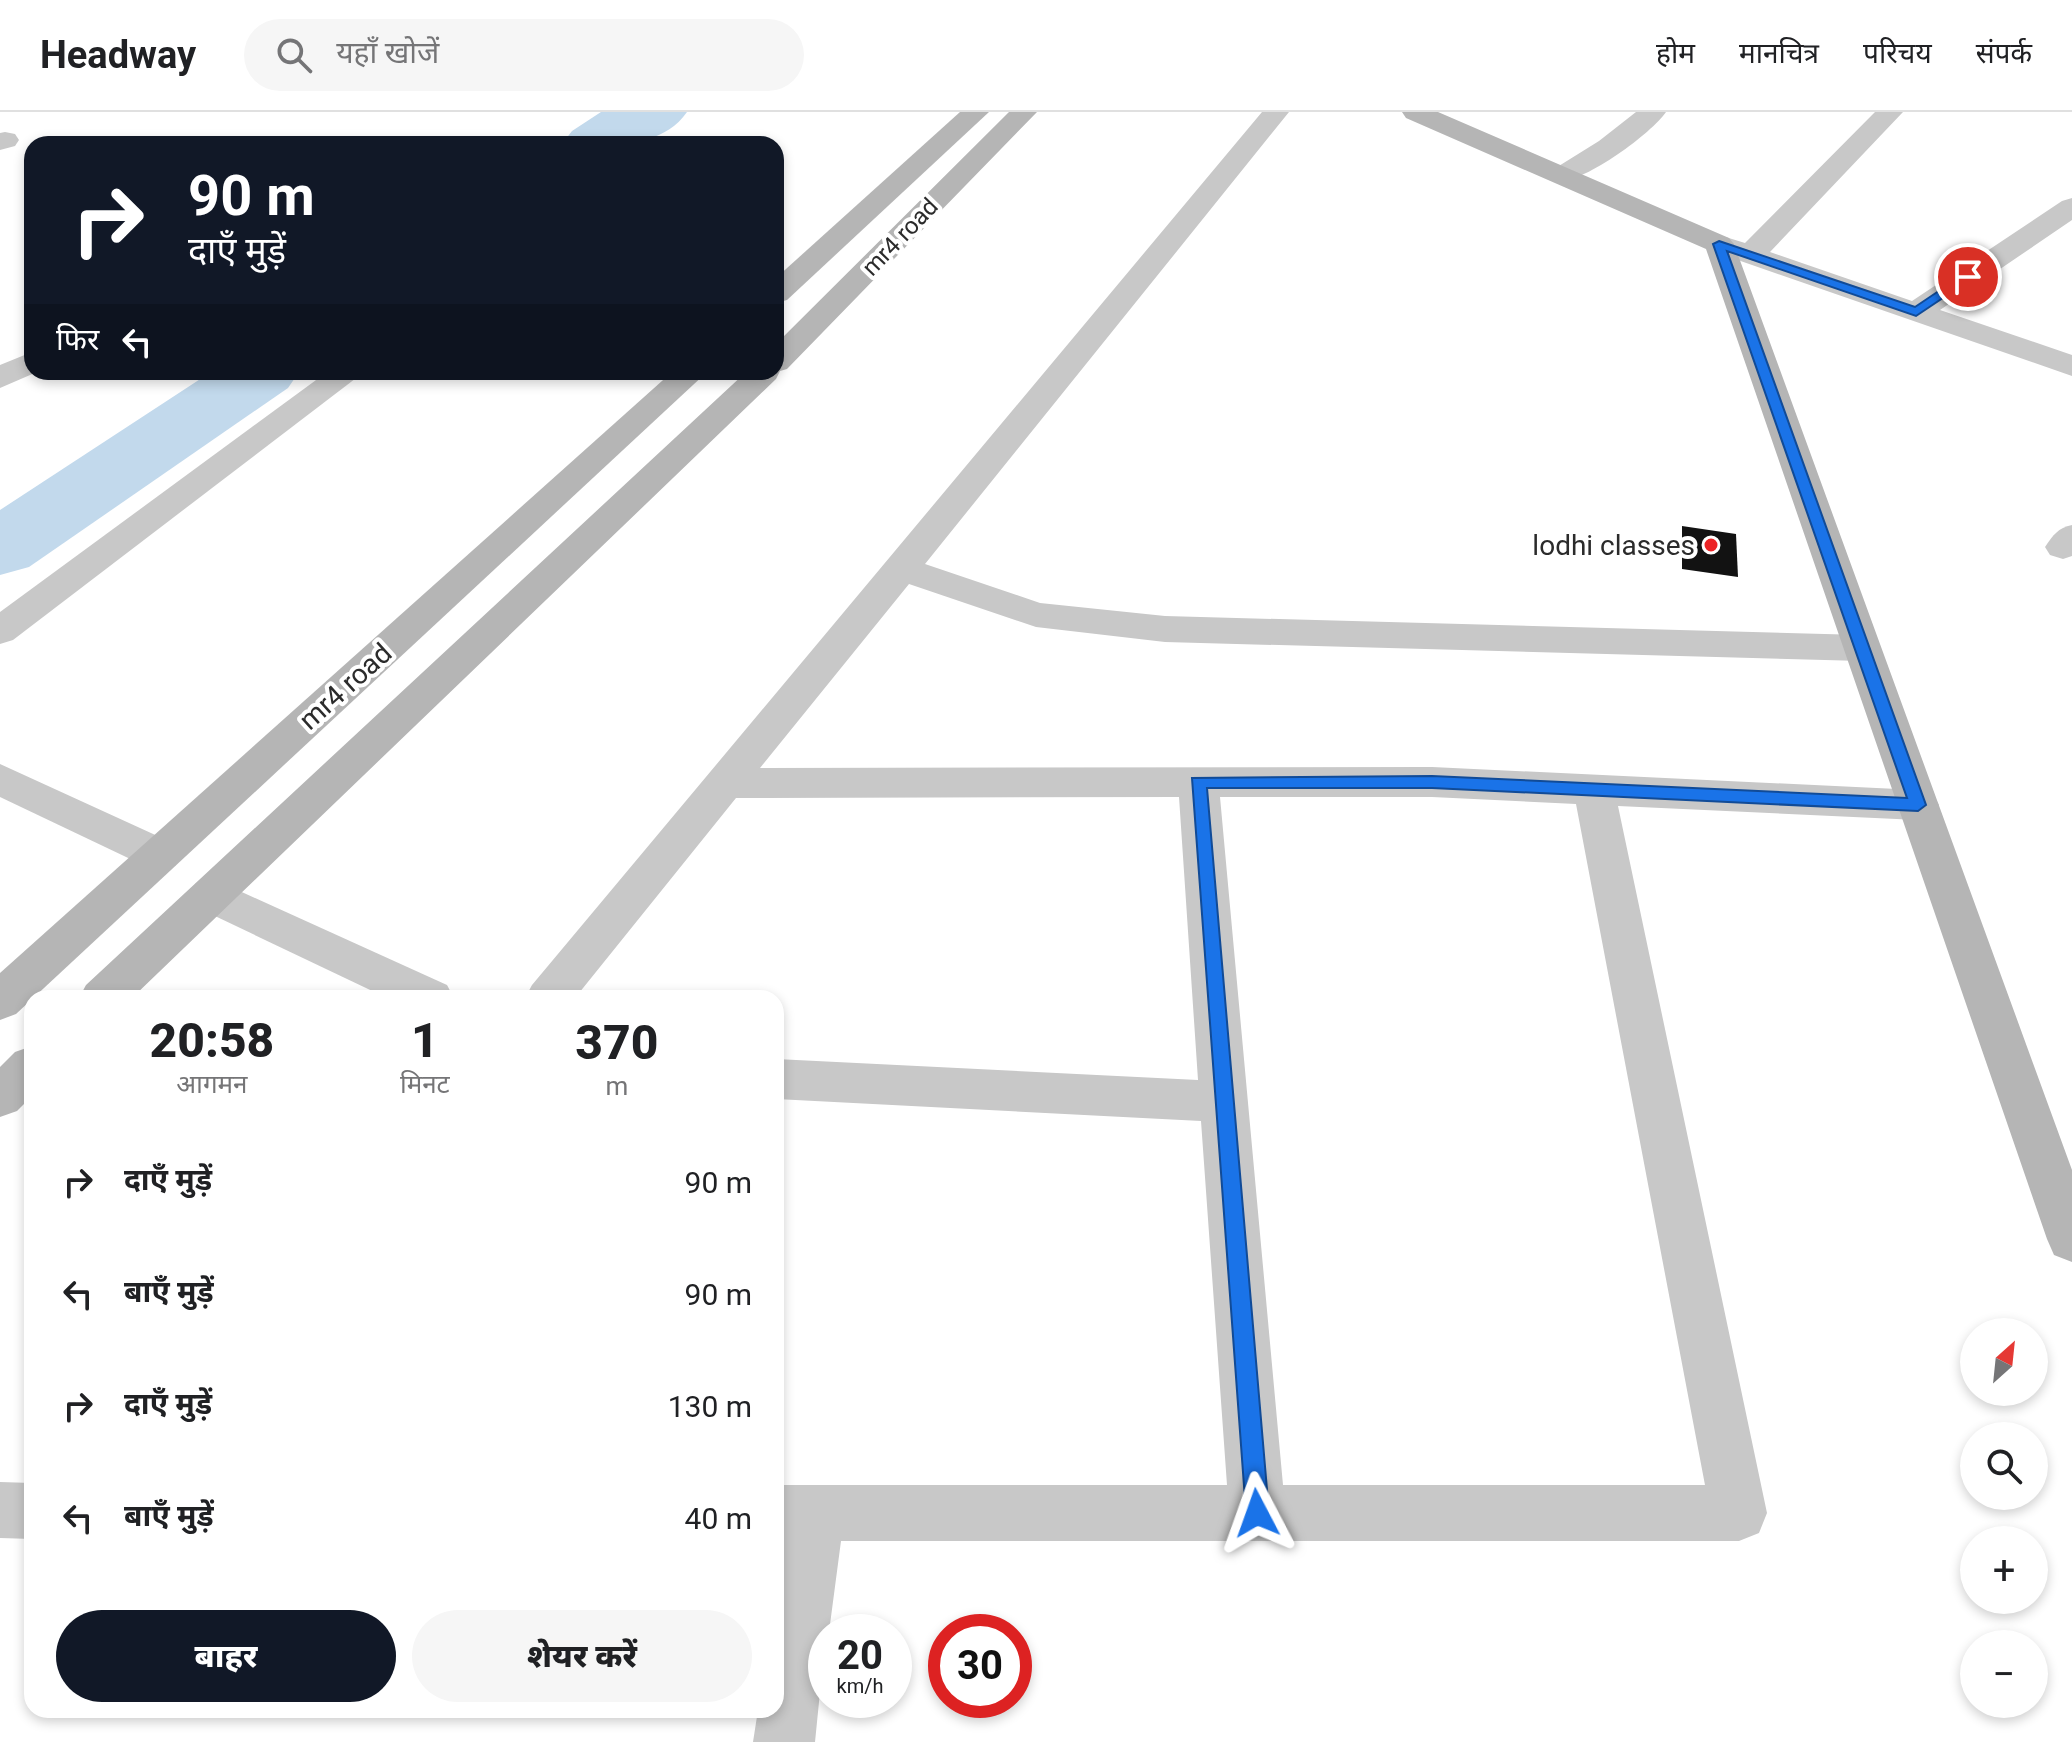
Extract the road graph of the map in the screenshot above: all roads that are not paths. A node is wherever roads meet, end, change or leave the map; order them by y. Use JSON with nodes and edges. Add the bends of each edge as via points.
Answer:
{"nodes":[{"id":1,"x":976,"y":112,"type":"edge"},
{"id":2,"x":1024,"y":112,"type":"edge"},
{"id":3,"x":1276,"y":112,"type":"edge"},
{"id":4,"x":1415,"y":112,"type":"edge"},
{"id":5,"x":1653,"y":112,"type":"edge"},
{"id":6,"x":1890,"y":112,"type":"edge"},
{"id":7,"x":1564,"y":175,"type":"junction"},
{"id":8,"x":2072,"y":207,"type":"edge"},
{"id":9,"x":1734,"y":250,"type":"junction"},
{"id":10,"x":784,"y":287,"type":"edge"},
{"id":11,"x":1916,"y":312,"type":"junction"},
{"id":12,"x":784,"y":354,"type":"edge"},
{"id":13,"x":24,"y":366,"type":"edge"},
{"id":14,"x":2072,"y":366,"type":"edge"},
{"id":15,"x":0,"y":378,"type":"edge"},
{"id":16,"x":337,"y":380,"type":"edge"},
{"id":17,"x":682,"y":380,"type":"edge"},
{"id":18,"x":757,"y":380,"type":"edge"},
{"id":19,"x":903,"y":569,"type":"junction"},
{"id":20,"x":0,"y":631,"type":"edge"},
{"id":21,"x":1862,"y":648,"type":"junction"},
{"id":22,"x":0,"y":779,"type":"edge"},
{"id":23,"x":1198,"y":782,"type":"junction"},
{"id":24,"x":727,"y":783,"type":"junction"},
{"id":25,"x":1594,"y":789,"type":"junction"},
{"id":26,"x":1918,"y":805,"type":"junction"},
{"id":27,"x":160,"y":855,"type":"junction"},
{"id":28,"x":211,"y":895,"type":"junction"},
{"id":29,"x":110,"y":990,"type":"edge"},
{"id":30,"x":414,"y":990,"type":"edge"},
{"id":31,"x":555,"y":990,"type":"edge"},
{"id":32,"x":0,"y":1001,"type":"edge"},
{"id":33,"x":24,"y":1074,"type":"edge"},
{"id":34,"x":784,"y":1079,"type":"edge"},
{"id":35,"x":0,"y":1097,"type":"edge"},
{"id":36,"x":1224,"y":1102,"type":"junction"},
{"id":37,"x":2058,"y":1160,"type":"edge"},
{"id":38,"x":2072,"y":1239,"type":"edge"},
{"id":39,"x":0,"y":1510,"type":"edge"},
{"id":40,"x":24,"y":1511,"type":"edge"},
{"id":41,"x":796,"y":1513,"type":"edge"},
{"id":42,"x":1257,"y":1513,"type":"junction"},
{"id":43,"x":784,"y":1742,"type":"edge"}],
"edges":[{"from":1,"to":10,"type":"street","name":"mr4 road"},
{"from":2,"to":12,"type":"street","name":"mr4 road"},
{"from":3,"to":19,"type":"street"},
{"from":4,"to":7,"type":"street"},
{"from":5,"to":7,"type":"street"},
{"from":6,"to":9,"type":"street"},
{"from":7,"to":9,"type":"street"},
{"from":8,"to":11,"type":"street"},
{"from":9,"to":11,"type":"street"},
{"from":9,"to":21,"type":"street"},
{"from":11,"to":14,"type":"street"},
{"from":13,"to":15,"type":"street"},
{"from":16,"to":20,"type":"street"},
{"from":17,"to":27,"type":"street","name":"mr4 road"},
{"from":18,"to":28,"type":"street","name":"mr4 road"},
{"from":19,"to":21,"type":"street","via":[[1036,615],[1101,624]]},
{"from":19,"to":24,"type":"street"},
{"from":21,"to":26,"type":"street"},
{"from":22,"to":27,"type":"street"},
{"from":23,"to":24,"type":"street"},
{"from":23,"to":25,"type":"street","via":[[1432,782]]},
{"from":23,"to":36,"type":"street"},
{"from":24,"to":31,"type":"street"},
{"from":25,"to":26,"type":"street"},
{"from":25,"to":42,"type":"street","via":[[1739,1513]]},
{"from":26,"to":37,"type":"street"},
{"from":27,"to":32,"type":"street","name":"mr4 road"},
{"from":28,"to":29,"type":"street","name":"mr4 road"},
{"from":28,"to":30,"type":"street"},
{"from":33,"to":35,"type":"street"},
{"from":34,"to":36,"type":"street"},
{"from":36,"to":42,"type":"street"},
{"from":37,"to":38,"type":"street"},
{"from":39,"to":40,"type":"street"},
{"from":41,"to":42,"type":"street"},
{"from":41,"to":43,"type":"street"}]}
